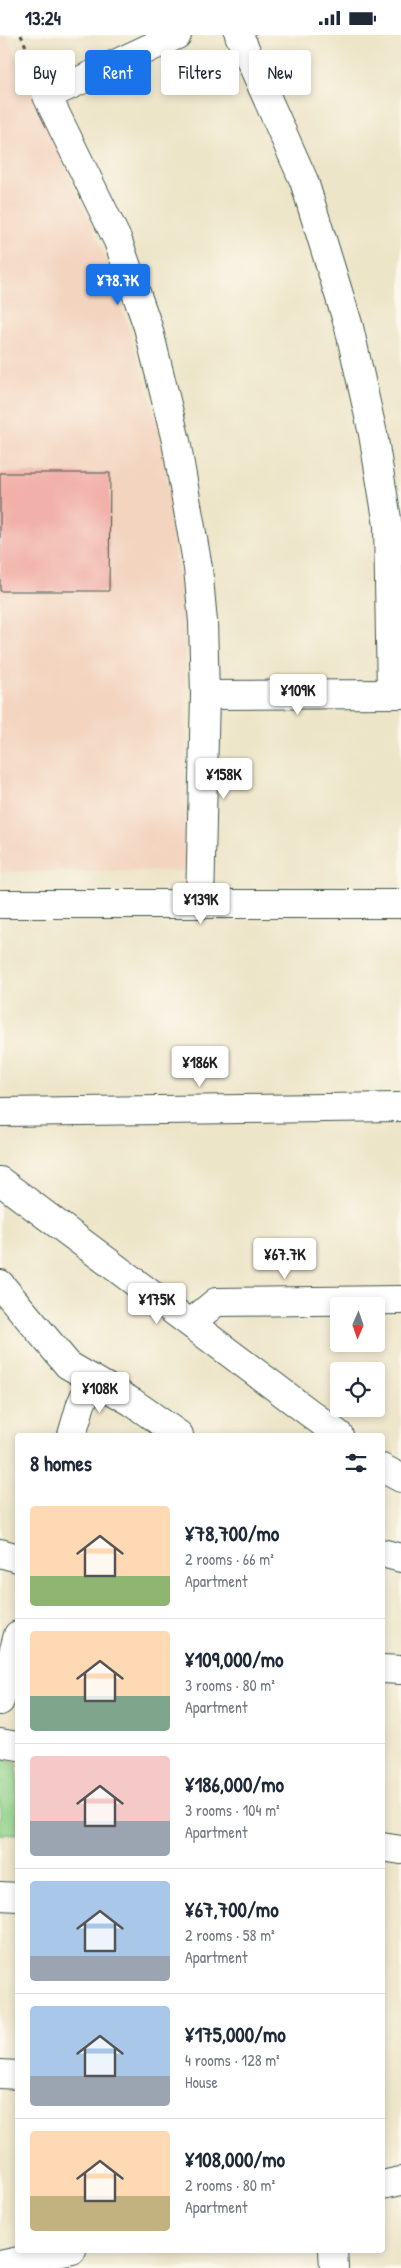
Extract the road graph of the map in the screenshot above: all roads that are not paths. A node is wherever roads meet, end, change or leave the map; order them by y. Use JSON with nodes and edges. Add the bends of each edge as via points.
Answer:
{"nodes":[{"id":1,"x":177,"y":35,"type":"edge"},
{"id":2,"x":239,"y":35,"type":"edge"},
{"id":3,"x":396,"y":694,"type":"edge"},
{"id":4,"x":205,"y":695,"type":"junction"},
{"id":5,"x":200,"y":903,"type":"junction"},
{"id":6,"x":0,"y":904,"type":"edge"},
{"id":7,"x":401,"y":904,"type":"edge"},
{"id":8,"x":401,"y":1107,"type":"edge"},
{"id":9,"x":0,"y":1112,"type":"edge"},
{"id":10,"x":0,"y":1181,"type":"edge"},
{"id":11,"x":4,"y":1298,"type":"edge"},
{"id":12,"x":401,"y":1300,"type":"edge"},
{"id":13,"x":191,"y":1323,"type":"junction"},
{"id":14,"x":92,"y":1379,"type":"junction"},
{"id":15,"x":132,"y":1402,"type":"junction"},
{"id":16,"x":73,"y":1433,"type":"edge"},
{"id":17,"x":141,"y":1433,"type":"edge"},
{"id":18,"x":176,"y":1433,"type":"edge"},
{"id":19,"x":336,"y":1433,"type":"edge"},
{"id":20,"x":385,"y":1470,"type":"edge"},
{"id":21,"x":401,"y":1479,"type":"edge"},
{"id":22,"x":0,"y":1553,"type":"edge"},
{"id":23,"x":385,"y":1554,"type":"edge"},
{"id":24,"x":15,"y":1557,"type":"edge"},
{"id":25,"x":401,"y":1558,"type":"edge"},
{"id":26,"x":15,"y":1646,"type":"edge"},
{"id":27,"x":385,"y":1669,"type":"edge"},
{"id":28,"x":401,"y":1670,"type":"edge"},
{"id":29,"x":0,"y":1701,"type":"edge"},
{"id":30,"x":0,"y":1743,"type":"edge"},
{"id":31,"x":15,"y":1746,"type":"edge"},
{"id":32,"x":385,"y":1847,"type":"edge"},
{"id":33,"x":401,"y":1850,"type":"edge"},
{"id":34,"x":0,"y":1895,"type":"edge"},
{"id":35,"x":15,"y":1897,"type":"edge"},
{"id":36,"x":0,"y":2074,"type":"edge"},
{"id":37,"x":15,"y":2075,"type":"edge"},
{"id":38,"x":401,"y":2181,"type":"edge"},
{"id":39,"x":385,"y":2184,"type":"edge"},
{"id":40,"x":58,"y":2253,"type":"edge"},
{"id":41,"x":333,"y":2253,"type":"edge"},
{"id":42,"x":0,"y":2265,"type":"edge"},
{"id":43,"x":334,"y":2268,"type":"edge"}],
"edges":[{"from":1,"to":4,"type":"street","via":[[48,96],[118,241],[148,327],[176,441],[198,568]]},
{"from":2,"to":3,"type":"street","via":[[304,181],[349,327],[373,434],[388,525]]},
{"from":3,"to":4,"type":"street"},
{"from":4,"to":5,"type":"street"},
{"from":5,"to":6,"type":"street"},
{"from":5,"to":7,"type":"street"},
{"from":8,"to":9,"type":"street"},
{"from":10,"to":13,"type":"street"},
{"from":11,"to":14,"type":"street","via":[[68,1365]]},
{"from":12,"to":13,"type":"street","via":[[216,1302]]},
{"from":13,"to":19,"type":"street"},
{"from":14,"to":15,"type":"street"},
{"from":14,"to":16,"type":"street"},
{"from":15,"to":17,"type":"street"},
{"from":15,"to":18,"type":"street"},
{"from":20,"to":21,"type":"street"},
{"from":22,"to":24,"type":"street"},
{"from":23,"to":25,"type":"street"},
{"from":26,"to":29,"type":"street"},
{"from":27,"to":28,"type":"street"},
{"from":30,"to":31,"type":"street"},
{"from":32,"to":33,"type":"street"},
{"from":34,"to":35,"type":"street"},
{"from":36,"to":37,"type":"street"},
{"from":38,"to":39,"type":"street"},
{"from":40,"to":42,"type":"street"},
{"from":41,"to":43,"type":"street"}]}
